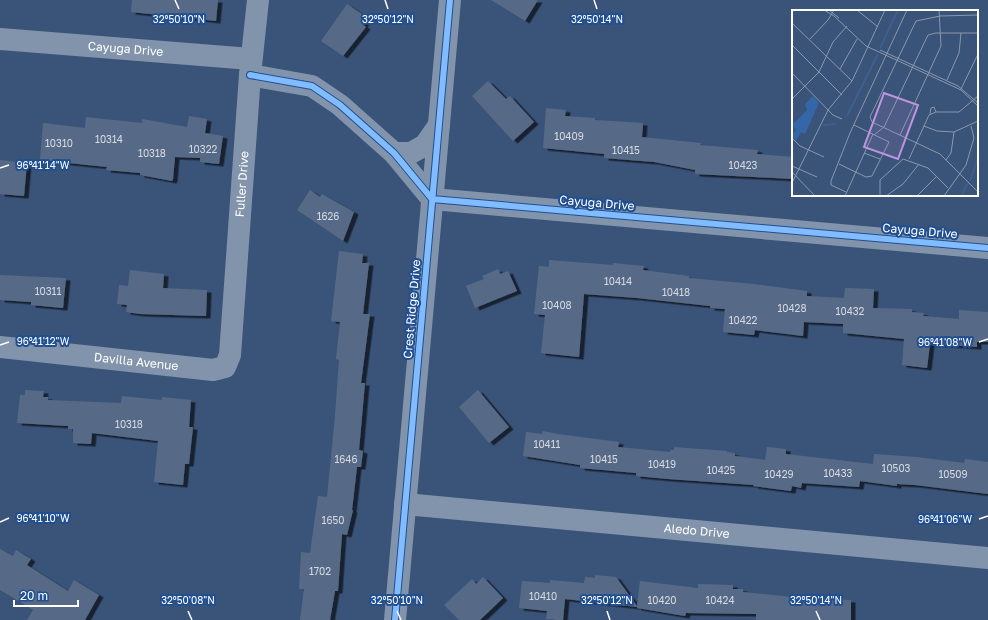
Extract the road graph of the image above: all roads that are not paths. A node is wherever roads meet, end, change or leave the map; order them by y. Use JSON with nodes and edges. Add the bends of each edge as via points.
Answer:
{"nodes":[{"id":1,"x":258,"y":0,"type":"edge"},
{"id":2,"x":450,"y":0,"type":"edge"},
{"id":3,"x":0,"y":39,"type":"edge"},
{"id":4,"x":251,"y":67,"type":"junction"},
{"id":5,"x":439,"y":125,"type":"junction"},
{"id":6,"x":394,"y":153,"type":"junction"},
{"id":7,"x":432,"y":199,"type":"junction"},
{"id":8,"x":988,"y":248,"type":"edge"},
{"id":9,"x":0,"y":347,"type":"edge"},
{"id":10,"x":225,"y":367,"type":"joint"},
{"id":11,"x":406,"y":504,"type":"junction"},
{"id":12,"x":988,"y":558,"type":"edge"},
{"id":13,"x":395,"y":620,"type":"edge"}],
"edges":[{"from":1,"to":4,"type":"street","name":"Fuller Drive"},
{"from":2,"to":5,"type":"street","name":"Crest Ridge Drive"},
{"from":3,"to":4,"type":"street","name":"Cayuga Drive"},
{"from":4,"to":6,"type":"street","name":"Cayuga Drive","via":[[312,86],[340,105]]},
{"from":4,"to":10,"type":"street","name":"Fuller Drive","via":[[230,355]]},
{"from":5,"to":6,"type":"street","via":[[425,145],[411,153]]},
{"from":5,"to":7,"type":"street","name":"Crest Ridge Drive"},
{"from":6,"to":7,"type":"street","name":"Cayuga Drive"},
{"from":7,"to":8,"type":"street","name":"Cayuga Drive"},
{"from":7,"to":11,"type":"street","name":"Crest Ridge Drive"},
{"from":9,"to":10,"type":"street","name":"Davilla Avenue","via":[[213,370]]},
{"from":11,"to":12,"type":"street","name":"Aledo Drive"},
{"from":11,"to":13,"type":"street","name":"Crest Ridge Drive"}]}
